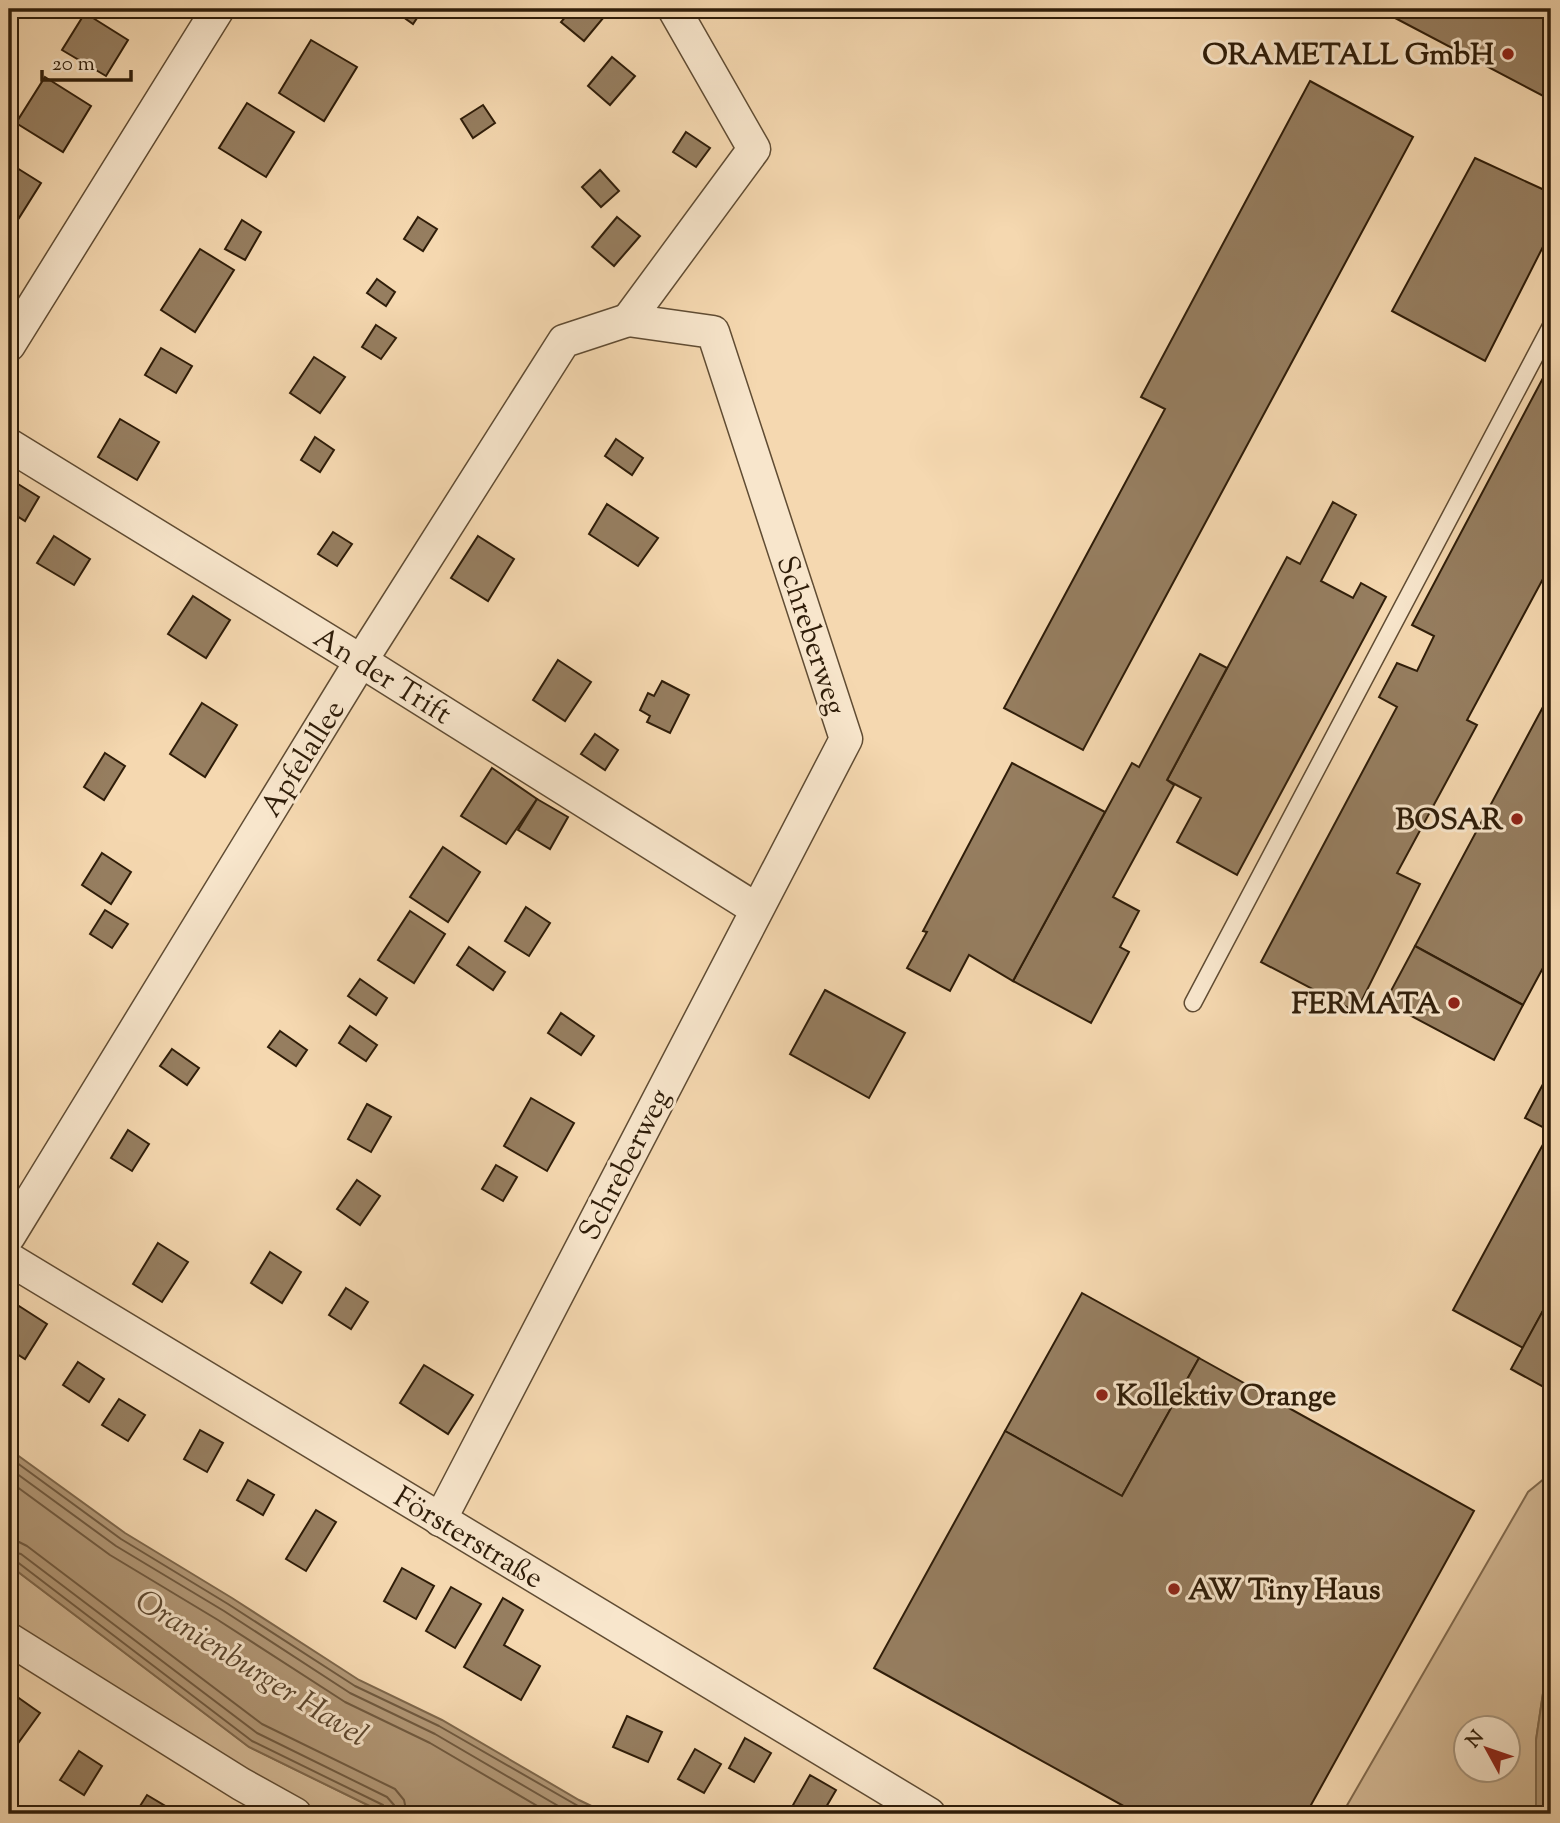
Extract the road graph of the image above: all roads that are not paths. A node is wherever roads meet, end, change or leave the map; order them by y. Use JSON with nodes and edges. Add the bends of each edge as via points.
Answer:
{"nodes":[{"id":1,"x":218,"y":9,"type":"edge"},
{"id":2,"x":674,"y":9,"type":"edge"},
{"id":3,"x":628,"y":320,"type":"junction"},
{"id":4,"x":1551,"y":326,"type":"edge"},
{"id":5,"x":9,"y":345,"type":"edge"},
{"id":6,"x":9,"y":445,"type":"edge"},
{"id":7,"x":361,"y":661,"type":"junction"},
{"id":8,"x":756,"y":909,"type":"junction"},
{"id":9,"x":1193,"y":1003,"type":"dead end"},
{"id":10,"x":9,"y":1236,"type":"edge"},
{"id":11,"x":9,"y":1259,"type":"edge"},
{"id":12,"x":440,"y":1520,"type":"junction"},
{"id":13,"x":9,"y":1639,"type":"edge"},
{"id":14,"x":295,"y":1814,"type":"edge"},
{"id":15,"x":929,"y":1814,"type":"edge"}],
"edges":[{"from":1,"to":5,"type":"street"},
{"from":2,"to":3,"type":"street","via":[[754,149]]},
{"from":3,"to":7,"type":"street","name":"Apfelallee","via":[[564,341]]},
{"from":3,"to":8,"type":"street","name":"Schreberweg","via":[[713,332],[846,739]]},
{"from":4,"to":9,"type":"lane"},
{"from":6,"to":7,"type":"street","name":"An der Trift"},
{"from":7,"to":8,"type":"street","name":"An der Trift"},
{"from":7,"to":10,"type":"street","name":"Apfelallee"},
{"from":8,"to":12,"type":"street","name":"Schreberweg"},
{"from":11,"to":12,"type":"street","name":"Försterstraße"},
{"from":12,"to":15,"type":"street","name":"Försterstraße"},
{"from":13,"to":14,"type":"street"}]}
